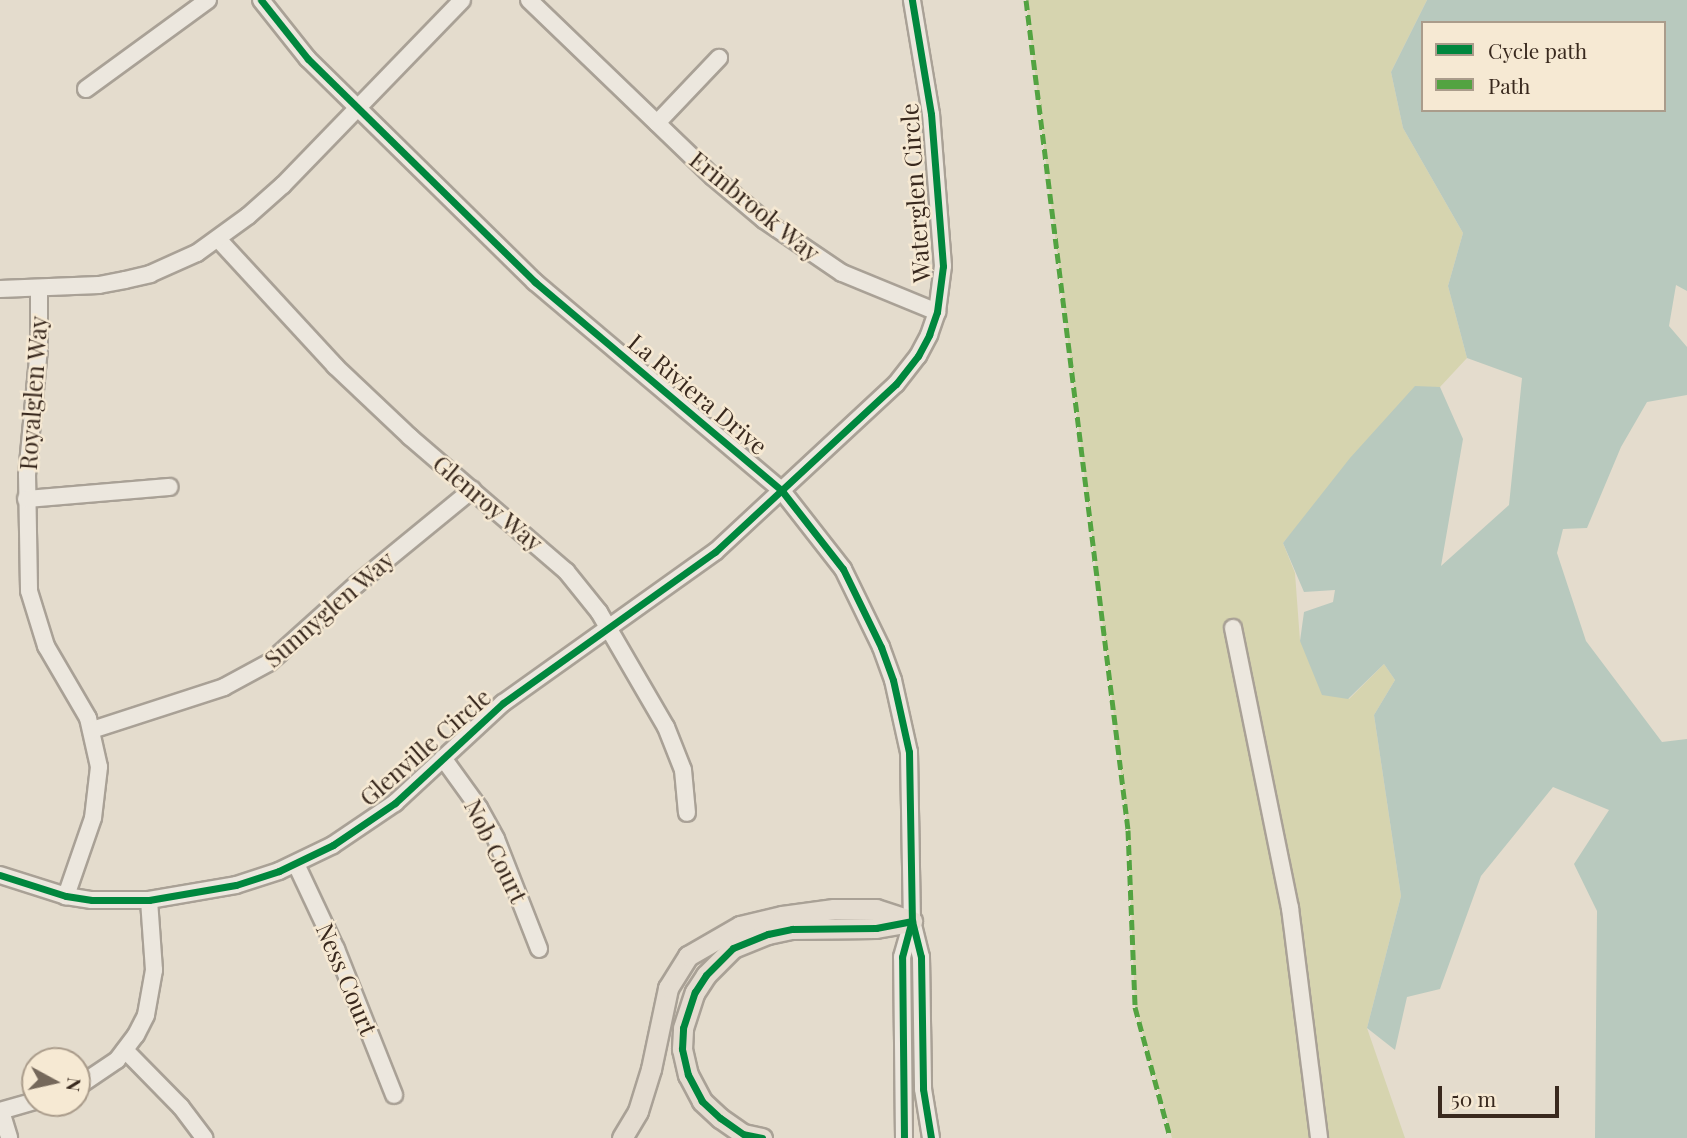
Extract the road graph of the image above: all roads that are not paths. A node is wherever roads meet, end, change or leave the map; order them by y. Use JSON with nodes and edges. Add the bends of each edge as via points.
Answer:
{"nodes":[{"id":1,"x":208,"y":0,"type":"edge"},
{"id":2,"x":261,"y":0,"type":"edge"},
{"id":3,"x":462,"y":0,"type":"edge"},
{"id":4,"x":529,"y":0,"type":"edge"},
{"id":5,"x":912,"y":0,"type":"edge"},
{"id":6,"x":719,"y":58,"type":"dead end"},
{"id":7,"x":86,"y":89,"type":"dead end"},
{"id":8,"x":358,"y":109,"type":"junction"},
{"id":9,"x":657,"y":123,"type":"junction"},
{"id":10,"x":218,"y":239,"type":"junction"},
{"id":11,"x":39,"y":288,"type":"junction"},
{"id":12,"x":0,"y":289,"type":"edge"},
{"id":13,"x":937,"y":312,"type":"junction"},
{"id":14,"x":170,"y":487,"type":"dead end"},
{"id":15,"x":472,"y":490,"type":"junction"},
{"id":16,"x":782,"y":491,"type":"junction"},
{"id":17,"x":26,"y":499,"type":"junction"},
{"id":18,"x":1233,"y":628,"type":"dead end"},
{"id":19,"x":608,"y":629,"type":"junction"},
{"id":20,"x":92,"y":730,"type":"junction"},
{"id":21,"x":443,"y":758,"type":"junction"},
{"id":22,"x":687,"y":814,"type":"dead end"},
{"id":23,"x":296,"y":864,"type":"junction"},
{"id":24,"x":0,"y":875,"type":"edge"},
{"id":25,"x":66,"y":896,"type":"junction"},
{"id":26,"x":149,"y":900,"type":"junction"},
{"id":27,"x":912,"y":921,"type":"junction"},
{"id":28,"x":539,"y":949,"type":"dead end"},
{"id":29,"x":125,"y":1050,"type":"junction"},
{"id":30,"x":91,"y":1078,"type":"edge"},
{"id":31,"x":394,"y":1095,"type":"dead end"},
{"id":32,"x":21,"y":1105,"type":"edge"},
{"id":33,"x":1,"y":1111,"type":"edge"},
{"id":34,"x":9,"y":1138,"type":"edge"},
{"id":35,"x":204,"y":1138,"type":"edge"},
{"id":36,"x":622,"y":1138,"type":"edge"},
{"id":37,"x":762,"y":1138,"type":"edge"},
{"id":38,"x":904,"y":1138,"type":"edge"},
{"id":39,"x":931,"y":1138,"type":"edge"},
{"id":40,"x":1319,"y":1138,"type":"edge"}],
"edges":[{"from":1,"to":7,"type":"street"},
{"from":2,"to":8,"type":"street","name":"La Riviera Drive","via":[[308,59]]},
{"from":3,"to":8,"type":"street"},
{"from":4,"to":9,"type":"street","name":"Erinbrook Way"},
{"from":5,"to":13,"type":"street","name":"Waterglen Circle","via":[[930,114],[943,266]]},
{"from":6,"to":9,"type":"street"},
{"from":8,"to":10,"type":"street","via":[[283,185]]},
{"from":8,"to":16,"type":"street","name":"La Riviera Drive","via":[[535,282]]},
{"from":9,"to":13,"type":"street","name":"Erinbrook Way","via":[[713,177],[810,254],[863,284]]},
{"from":10,"to":11,"type":"street","via":[[150,274],[99,285]]},
{"from":10,"to":15,"type":"street","name":"Glenroy Way","via":[[335,366]]},
{"from":11,"to":12,"type":"street"},
{"from":11,"to":17,"type":"street","name":"Royalglen Way","via":[[39,348]]},
{"from":13,"to":16,"type":"street","name":"Waterglen Circle","via":[[918,356],[904,375]]},
{"from":14,"to":17,"type":"street","name":"Royalglen Way"},
{"from":15,"to":19,"type":"street","name":"Glenroy Way","via":[[566,571]]},
{"from":15,"to":20,"type":"street","name":"Sunnyglen Way","via":[[356,583],[271,662],[224,687]]},
{"from":16,"to":19,"type":"street","name":"Glenville Circle","via":[[715,552]]},
{"from":16,"to":27,"type":"street","name":"La Riviera Drive","via":[[843,569],[877,635],[893,680],[909,752]]},
{"from":17,"to":20,"type":"street","name":"Royalglen Way","via":[[28,577],[36,619]]},
{"from":18,"to":40,"type":"street","via":[[1292,921]]},
{"from":19,"to":21,"type":"street","name":"Glenville Circle","via":[[503,703]]},
{"from":19,"to":22,"type":"street","name":"Glenroy Way","via":[[676,749],[687,791]]},
{"from":20,"to":25,"type":"street","name":"Royalglen Way","via":[[99,766],[96,806]]},
{"from":21,"to":23,"type":"street","name":"Glenville Circle","via":[[371,821]]},
{"from":21,"to":28,"type":"street","name":"Nob Court","via":[[496,839]]},
{"from":23,"to":26,"type":"street","name":"Glenville Circle","via":[[236,885]]},
{"from":23,"to":31,"type":"street","name":"Ness Court","via":[[336,949]]},
{"from":24,"to":25,"type":"street","name":"Glenville Circle"},
{"from":25,"to":26,"type":"street","name":"Glenville Circle"},
{"from":26,"to":29,"type":"street","via":[[152,993],[146,1015]]},
{"from":27,"to":36,"type":"main road","via":[[876,909],[782,916],[740,926],[688,956],[668,988],[651,1069],[638,1111]]},
{"from":27,"to":37,"type":"main road","via":[[876,928],[792,929],[768,934],[733,948],[706,975],[683,1028],[688,1075],[702,1101],[720,1118],[743,1134]]},
{"from":27,"to":38,"type":"street","name":"La Riviera Drive","via":[[902,957]]},
{"from":27,"to":39,"type":"street","name":"La Riviera Drive","via":[[921,957],[923,1089]]},
{"from":29,"to":30,"type":"street"},
{"from":29,"to":35,"type":"street","via":[[174,1099]]},
{"from":32,"to":33,"type":"street"},
{"from":33,"to":34,"type":"street"}]}
